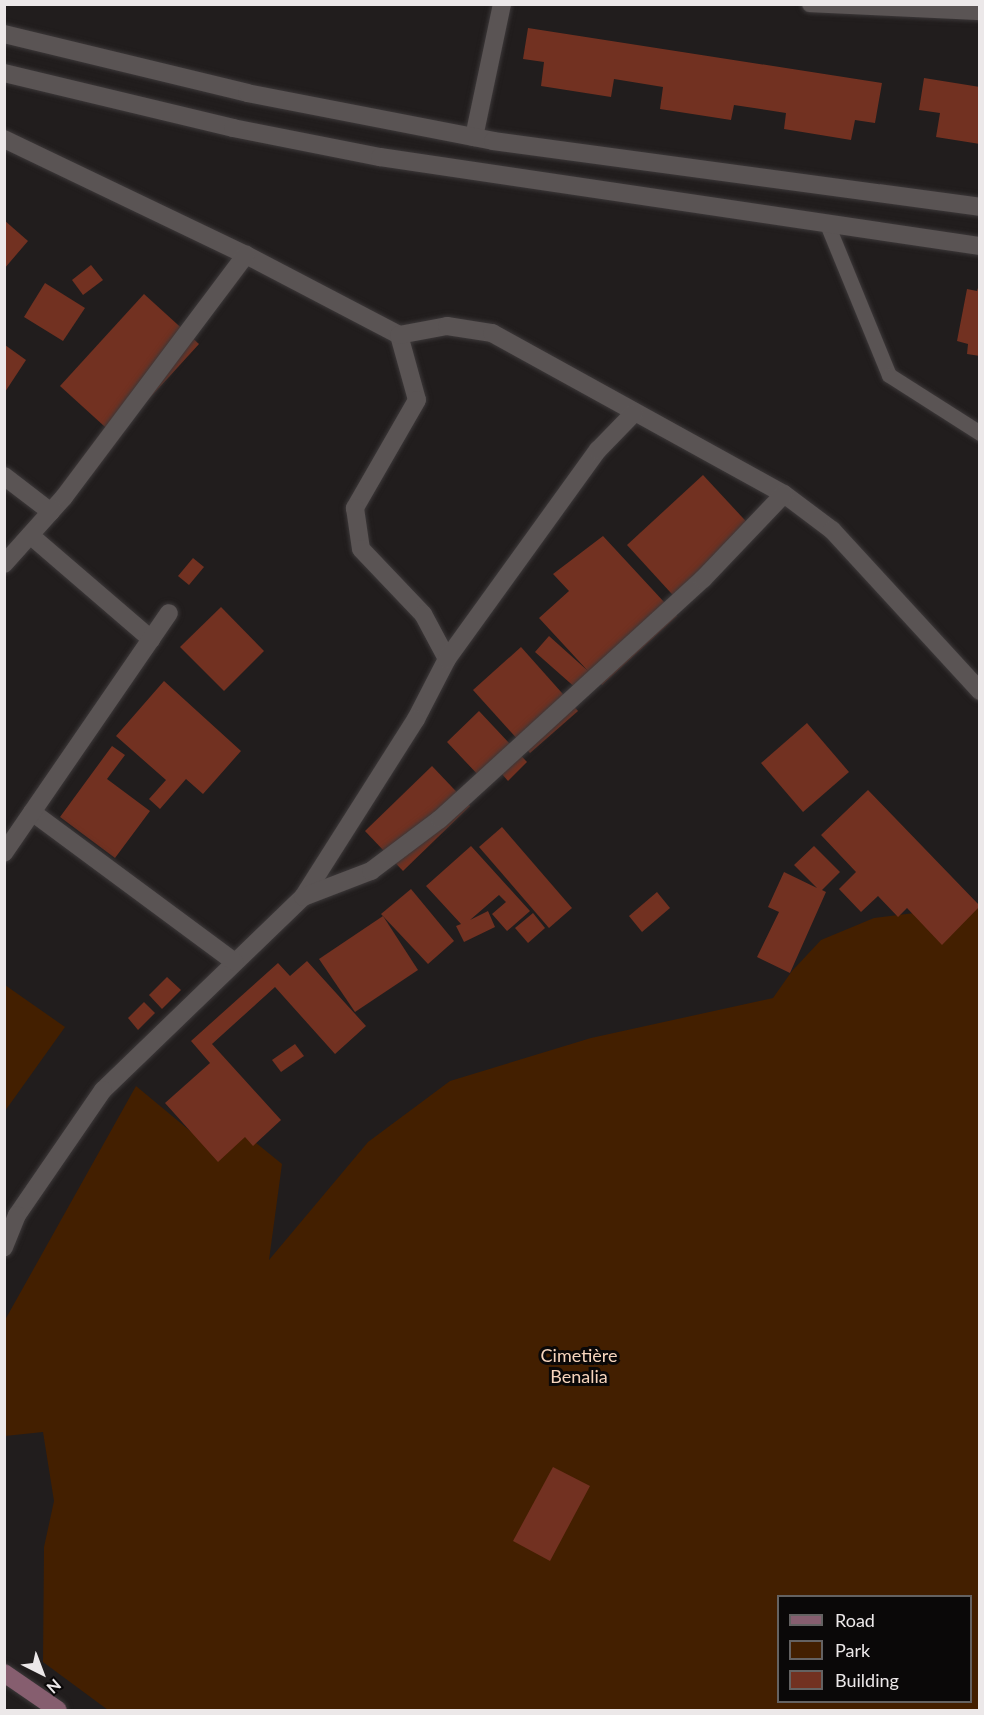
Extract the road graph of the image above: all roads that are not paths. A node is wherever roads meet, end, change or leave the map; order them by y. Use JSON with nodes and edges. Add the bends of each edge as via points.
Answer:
{"nodes":[{"id":1,"x":502,"y":4,"type":"edge"},
{"id":2,"x":809,"y":4,"type":"edge"},
{"id":3,"x":980,"y":12,"type":"edge"},
{"id":4,"x":4,"y":34,"type":"edge"},
{"id":5,"x":4,"y":73,"type":"edge"},
{"id":6,"x":474,"y":137,"type":"junction"},
{"id":7,"x":4,"y":139,"type":"edge"},
{"id":8,"x":980,"y":207,"type":"edge"},
{"id":9,"x":827,"y":224,"type":"junction"},
{"id":10,"x":980,"y":246,"type":"edge"},
{"id":11,"x":246,"y":255,"type":"junction"},
{"id":12,"x":399,"y":335,"type":"junction"},
{"id":13,"x":634,"y":413,"type":"junction"},
{"id":14,"x":980,"y":433,"type":"edge"},
{"id":15,"x":4,"y":476,"type":"edge"},
{"id":16,"x":784,"y":494,"type":"junction"},
{"id":17,"x":51,"y":512,"type":"junction"},
{"id":18,"x":30,"y":535,"type":"junction"},
{"id":19,"x":4,"y":564,"type":"edge"},
{"id":20,"x":169,"y":613,"type":"dead end"},
{"id":21,"x":151,"y":639,"type":"junction"},
{"id":22,"x":447,"y":659,"type":"junction"},
{"id":23,"x":980,"y":691,"type":"edge"},
{"id":24,"x":33,"y":812,"type":"junction"},
{"id":25,"x":4,"y":854,"type":"edge"},
{"id":26,"x":303,"y":897,"type":"junction"},
{"id":27,"x":235,"y":962,"type":"junction"},
{"id":28,"x":4,"y":1248,"type":"edge"},
{"id":29,"x":4,"y":1673,"type":"edge"},
{"id":30,"x":58,"y":1710,"type":"edge"}],
"edges":[{"from":1,"to":6,"type":"street"},
{"from":2,"to":3,"type":"lane"},
{"from":4,"to":6,"type":"street","via":[[247,93]]},
{"from":5,"to":9,"type":"street","via":[[222,126],[380,157]]},
{"from":6,"to":8,"type":"street"},
{"from":7,"to":11,"type":"street"},
{"from":9,"to":10,"type":"street"},
{"from":9,"to":14,"type":"lane","via":[[889,375]]},
{"from":11,"to":12,"type":"street"},
{"from":11,"to":17,"type":"street"},
{"from":12,"to":13,"type":"street","via":[[447,326],[492,333]]},
{"from":12,"to":22,"type":"street","via":[[417,400],[355,508],[356,518],[361,549],[423,614]]},
{"from":13,"to":16,"type":"street"},
{"from":13,"to":22,"type":"street","via":[[598,450]]},
{"from":15,"to":17,"type":"street"},
{"from":16,"to":23,"type":"street","via":[[832,530]]},
{"from":16,"to":26,"type":"street","via":[[703,579],[440,819],[371,871]]},
{"from":17,"to":18,"type":"street"},
{"from":18,"to":19,"type":"street"},
{"from":18,"to":21,"type":"street"},
{"from":20,"to":21,"type":"street"},
{"from":21,"to":24,"type":"street"},
{"from":22,"to":26,"type":"street","via":[[416,719]]},
{"from":24,"to":25,"type":"street"},
{"from":24,"to":27,"type":"street"},
{"from":26,"to":27,"type":"street"},
{"from":27,"to":28,"type":"street","via":[[103,1090],[17,1215]]},
{"from":29,"to":30,"type":"main road"}]}
